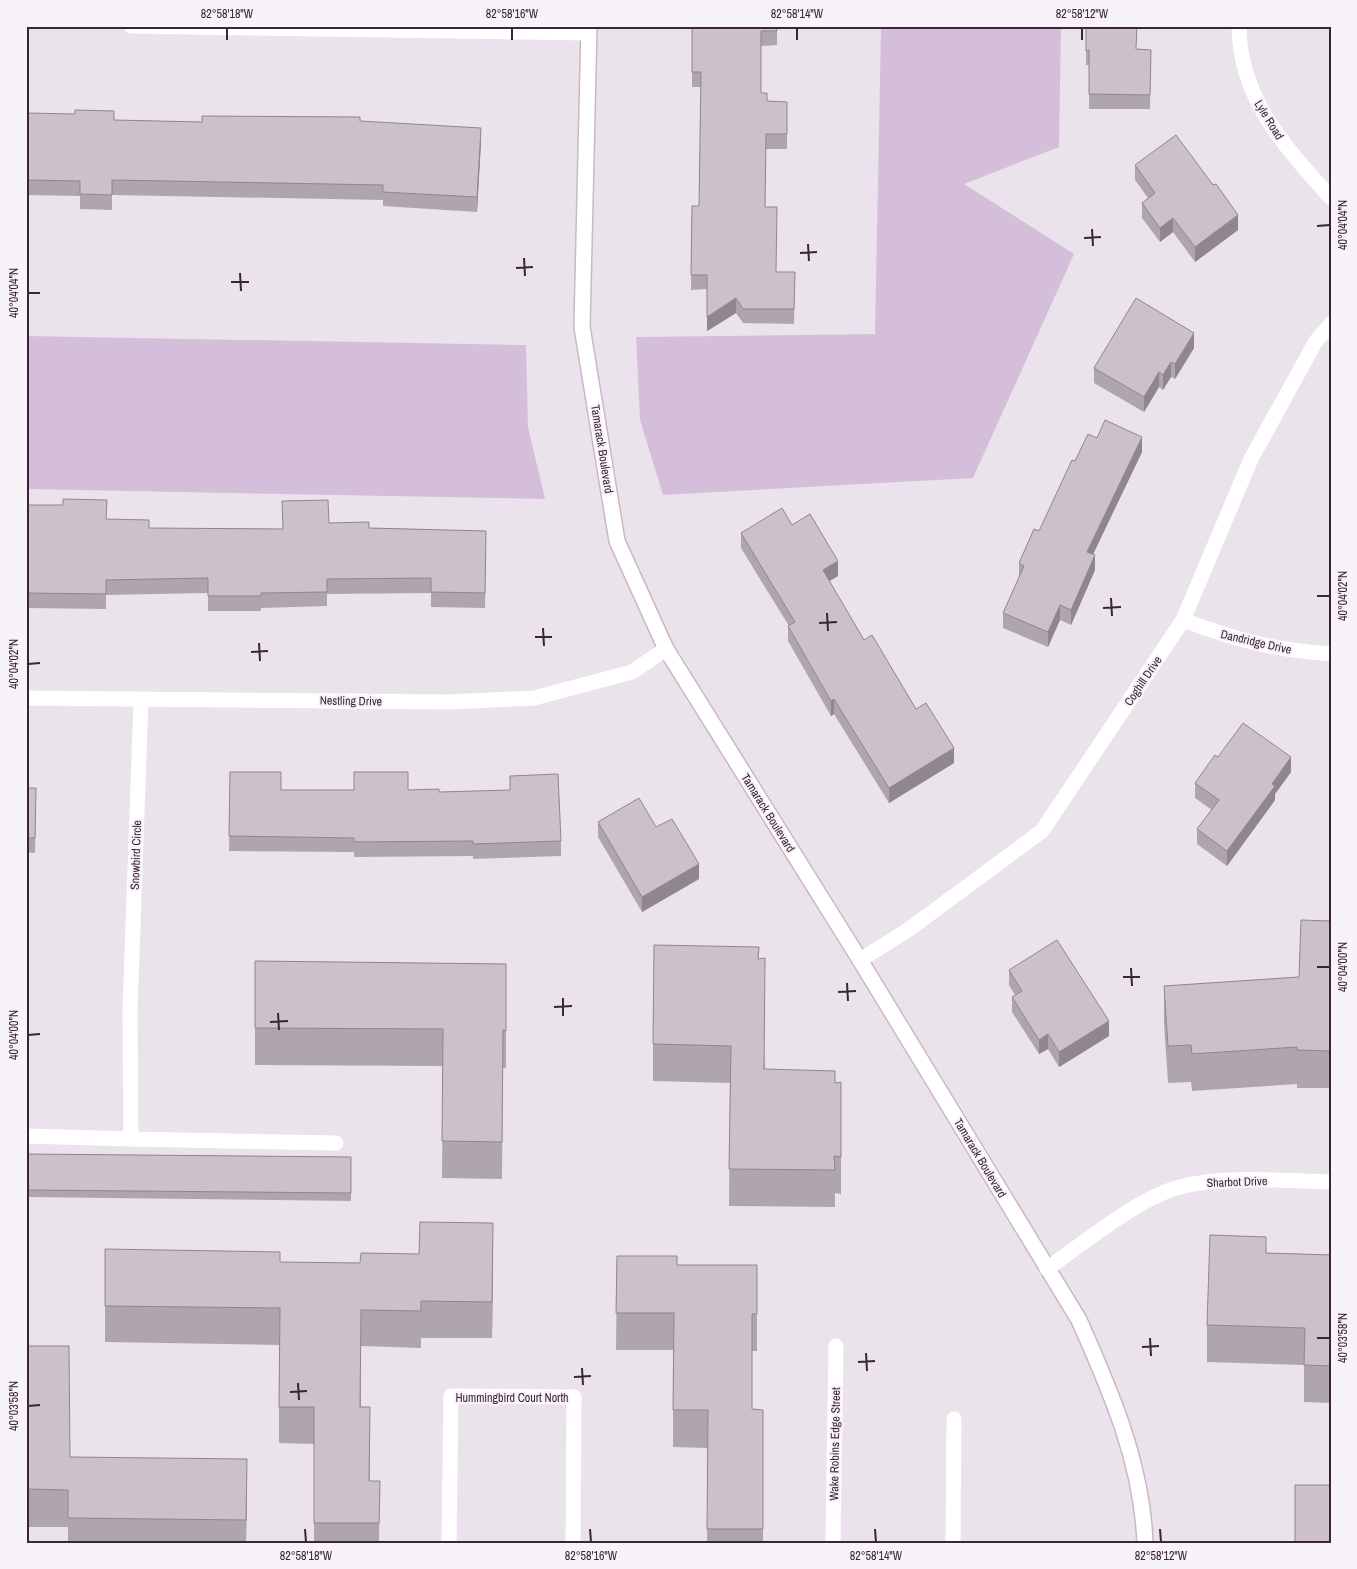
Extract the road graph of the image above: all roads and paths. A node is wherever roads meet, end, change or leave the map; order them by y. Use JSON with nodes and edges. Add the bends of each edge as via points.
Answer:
{"nodes":[{"id":1,"x":131,"y":26,"type":"edge"},
{"id":2,"x":1239,"y":26,"type":"edge"},
{"id":3,"x":588,"y":30,"type":"edge"},
{"id":4,"x":1331,"y":198,"type":"edge"},
{"id":5,"x":1331,"y":324,"type":"edge"},
{"id":6,"x":1183,"y":620,"type":"junction"},
{"id":7,"x":666,"y":649,"type":"junction"},
{"id":8,"x":1331,"y":654,"type":"edge"},
{"id":9,"x":26,"y":698,"type":"edge"},
{"id":10,"x":141,"y":700,"type":"junction"},
{"id":11,"x":860,"y":960,"type":"junction"},
{"id":12,"x":26,"y":1136,"type":"edge"},
{"id":13,"x":131,"y":1139,"type":"junction"},
{"id":14,"x":336,"y":1143,"type":"dead end"},
{"id":15,"x":1331,"y":1182,"type":"edge"},
{"id":16,"x":1047,"y":1269,"type":"junction"},
{"id":17,"x":836,"y":1346,"type":"dead end"},
{"id":18,"x":954,"y":1419,"type":"dead end"},
{"id":19,"x":449,"y":1543,"type":"edge"},
{"id":20,"x":573,"y":1543,"type":"edge"},
{"id":21,"x":833,"y":1543,"type":"edge"},
{"id":22,"x":953,"y":1543,"type":"edge"},
{"id":23,"x":1145,"y":1543,"type":"edge"}],
"edges":[{"from":1,"to":3,"type":"street"},
{"from":2,"to":4,"type":"street","name":"Lyle Road","via":[[1239,43],[1256,102],[1289,152]]},
{"from":3,"to":7,"type":"street","name":"Tamarack Boulevard","via":[[582,327],[617,541]]},
{"from":5,"to":6,"type":"street","name":"Coghill Drive","via":[[1316,341],[1251,459]]},
{"from":6,"to":8,"type":"street","name":"Dandridge Drive","via":[[1235,640],[1291,651]]},
{"from":6,"to":11,"type":"street","name":"Coghill Drive","via":[[1042,831],[908,930]]},
{"from":7,"to":10,"type":"street","name":"Nestling Drive","via":[[632,672],[534,698],[449,702]]},
{"from":7,"to":11,"type":"street","name":"Tamarack Boulevard"},
{"from":9,"to":10,"type":"street","name":"Nestling Drive"},
{"from":10,"to":13,"type":"street","name":"Snowbird Circle","via":[[130,1011]]},
{"from":11,"to":16,"type":"street","name":"Tamarack Boulevard"},
{"from":12,"to":13,"type":"street"},
{"from":13,"to":14,"type":"street"},
{"from":15,"to":16,"type":"street","name":"Sharbot Drive","via":[[1209,1182],[1166,1192],[1142,1204]]},
{"from":16,"to":23,"type":"street","name":"Tamarack Boulevard","via":[[1078,1320],[1106,1382],[1130,1448],[1144,1514]]},
{"from":17,"to":21,"type":"street","name":"Wake Robins Edge Street"},
{"from":18,"to":22,"type":"street"},
{"from":19,"to":20,"type":"street","name":"Hummingbird Court North","via":[[451,1396],[460,1396],[574,1397]]}]}
